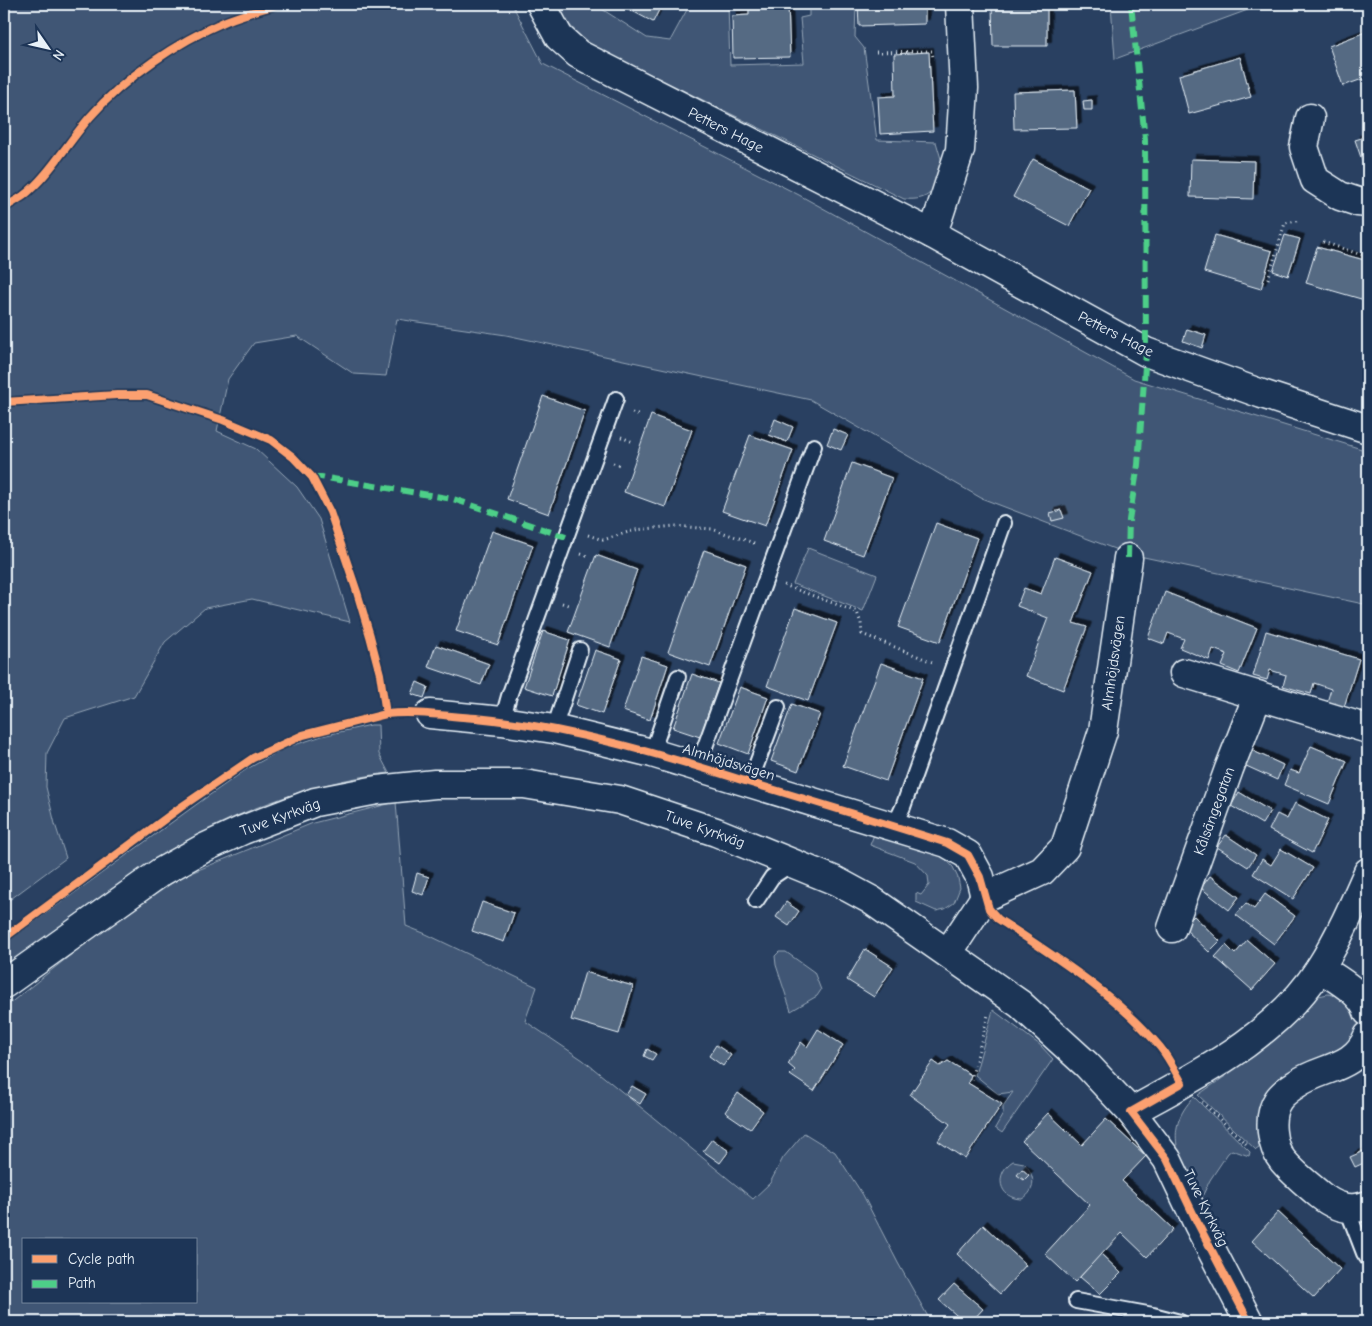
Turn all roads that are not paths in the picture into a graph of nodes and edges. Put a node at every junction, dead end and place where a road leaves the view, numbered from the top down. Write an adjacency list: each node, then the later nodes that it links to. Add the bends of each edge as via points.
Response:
1 (540, 4): 5 (street, Petters Hage, via 559,37 578,54)
2 (960, 4): 5 (street, via 964,88 960,150)
3 (1310, 118): 4 (street, via 1304,147 1315,180 1340,196)
4 (1368, 203)
5 (932, 234): 7 (street, Petters Hage, via 1146,352)
6 (616, 399): 17 (lane)
7 (1368, 429)
8 (814, 446): 21 (lane)
9 (1004, 523): 23 (lane)
10 (1128, 558): 26 (street, Almhöjdsvägen, via 1103,732 1065,847 1042,871)
11 (580, 650): 18 (lane)
12 (1184, 673): 14 (street)
13 (678, 677): 20 (lane)
14 (1258, 695): 19 (street); 28 (street, Kålsängegatan)
15 (778, 707): 22 (lane)
16 (430, 714): 17 (street, Almhöjdsvägen)
17 (502, 721): 18 (street, Almhöjdsvägen)
18 (554, 729): 20 (street, Almhöjdsvägen)
19 (1368, 729)
20 (652, 753): 21 (street, Almhöjdsvägen)
21 (698, 766): 22 (street, Almhöjdsvägen)
22 (750, 782): 23 (street, Almhöjdsvägen)
23 (894, 826): 26 (street, Almhöjdsvägen, via 947,843 968,855 980,877)
24 (794, 863): 27 (lane, via 772,877); 29 (street, Tuve Kyrkväg, via 871,900); 31 (street, Tuve Kyrkväg, via 716,832 620,800 524,784 435,784 377,790 315,802 204,848 161,872)
25 (1368, 872): 30 (street)
26 (985, 897): 29 (street)
27 (756, 901)
28 (1172, 928)
29 (948, 954): 34 (street, Tuve Kyrkväg, via 1020,1004 1087,1065)
30 (1320, 968): 32 (street, via 1348,988 1366,1005); 34 (street, via 1268,1027 1220,1062)
31 (4, 984)
32 (1368, 1012)
33 (1368, 1036): 35 (street, via 1357,1055 1295,1084 1278,1100 1271,1121 1272,1136 1283,1161 1305,1183 1329,1202)
34 (1131, 1112): 39 (street, Tuve Kyrkväg, via 1167,1160)
35 (1358, 1207): 36 (lane, via 1364,1253)
36 (1368, 1259)
37 (1076, 1301): 38 (lane)
38 (1180, 1322)
39 (1249, 1322)

